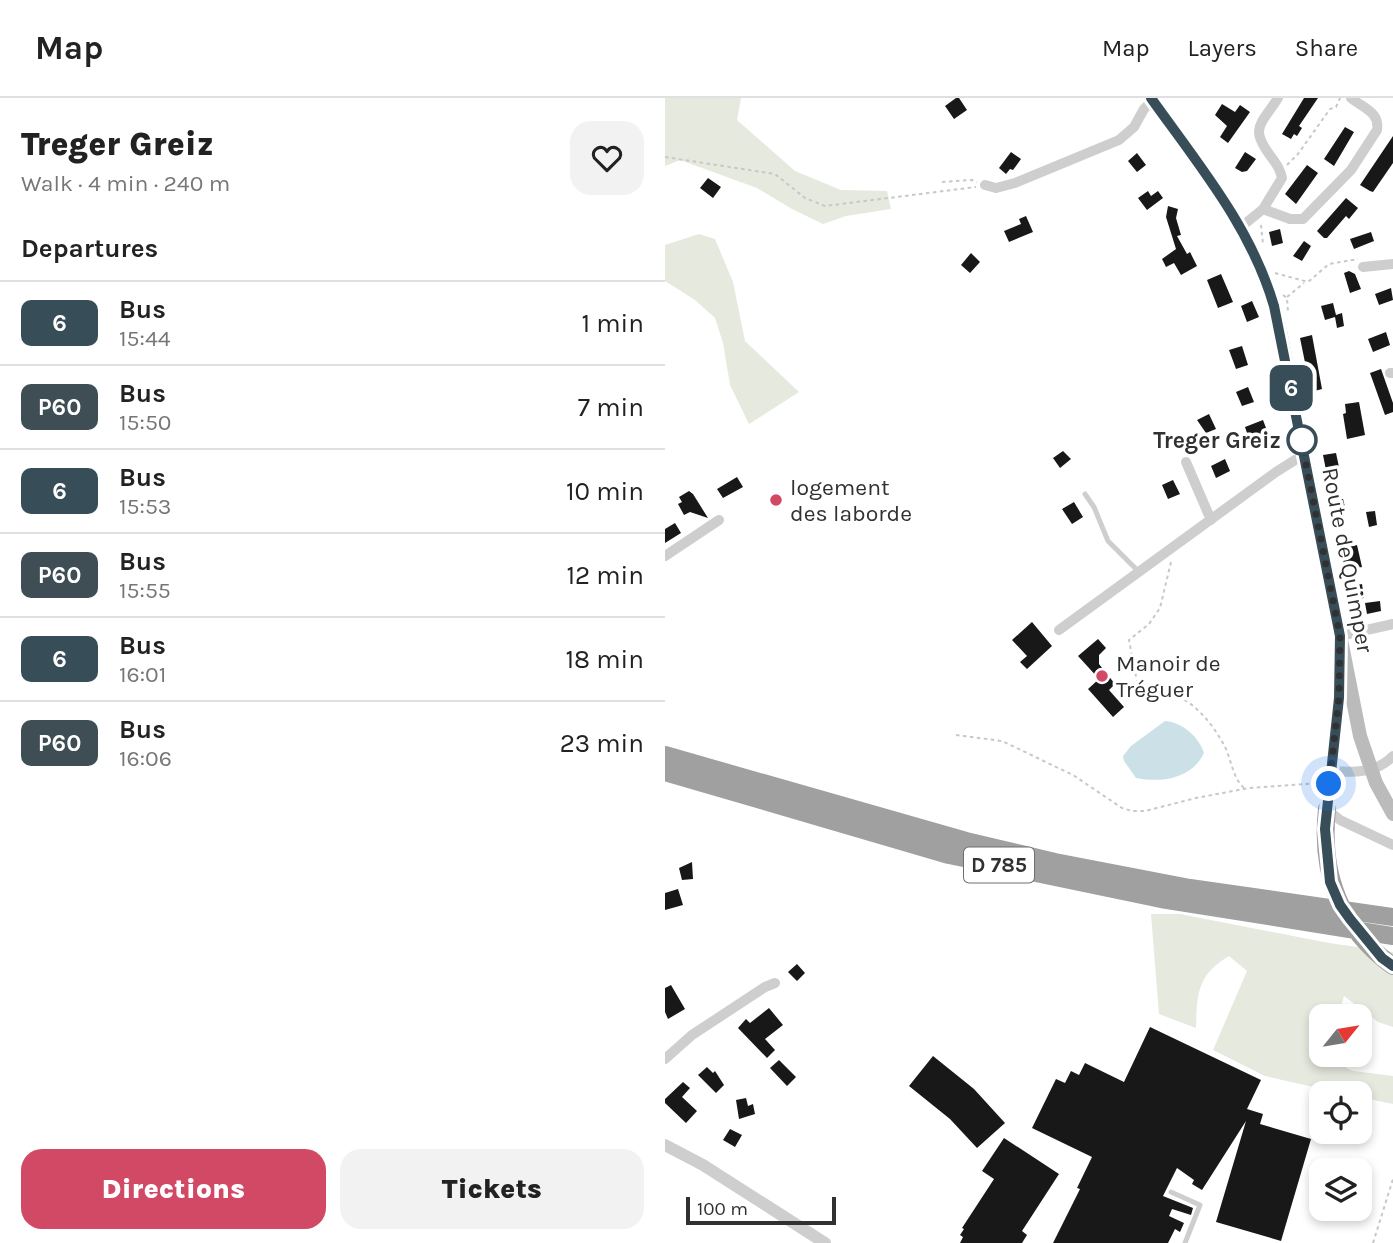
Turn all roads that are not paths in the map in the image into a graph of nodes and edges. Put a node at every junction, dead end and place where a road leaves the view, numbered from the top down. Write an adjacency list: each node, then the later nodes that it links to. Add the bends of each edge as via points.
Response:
1 (1278, 98): 5 (street, via 1258,134 1282,178)
2 (1350, 98): 5 (street, via 1372,113 1378,125 1351,170 1303,219)
3 (1152, 99): 4 (street, via 1134,127 1119,140 1015,183 996,188); 6 (main road, Route de Quimper)
4 (985, 185)
5 (1263, 209): 6 (street)
6 (1241, 227): 9 (main road, Route de Quimper, via 1264,274 1280,331)
7 (1393, 264): 8 (street)
8 (1363, 267)
9 (1305, 457): 13 (street, via 1286,465); 18 (main road, Route de Quimper)
10 (1186, 462): 13 (street)
11 (1085, 494): 15 (lane, via 1108,541)
12 (719, 520): 14 (street)
13 (1211, 520): 15 (street)
14 (665, 556)
15 (1139, 572): 17 (street)
16 (1393, 624): 18 (street)
17 (1059, 630)
18 (1340, 636): 21 (main road, Route de Quimper); 23 (main road)
19 (665, 755): 27 (highway, D 785, via 1055,862 1190,888)
20 (1393, 757): 21 (street)
21 (1370, 770): 23 (street); 25 (main road, Route de Quimper)
22 (665, 772): 28 (highway, D 785, via 949,855 1161,899)
23 (1330, 778): 24 (main road)
24 (1327, 810): 26 (street, via 1339,821); 29 (highway, via 1326,854 1335,897 1366,941)
25 (1393, 814)
26 (1393, 845)
27 (1393, 917)
28 (1393, 936)
29 (1393, 966)
30 (775, 983): 31 (street, via 692,1035)
31 (665, 1059)
32 (665, 1145): 34 (street, via 710,1169)
33 (1171, 1192): 35 (lane, via 1200,1205)
34 (817, 1241)
35 (1185, 1243)

